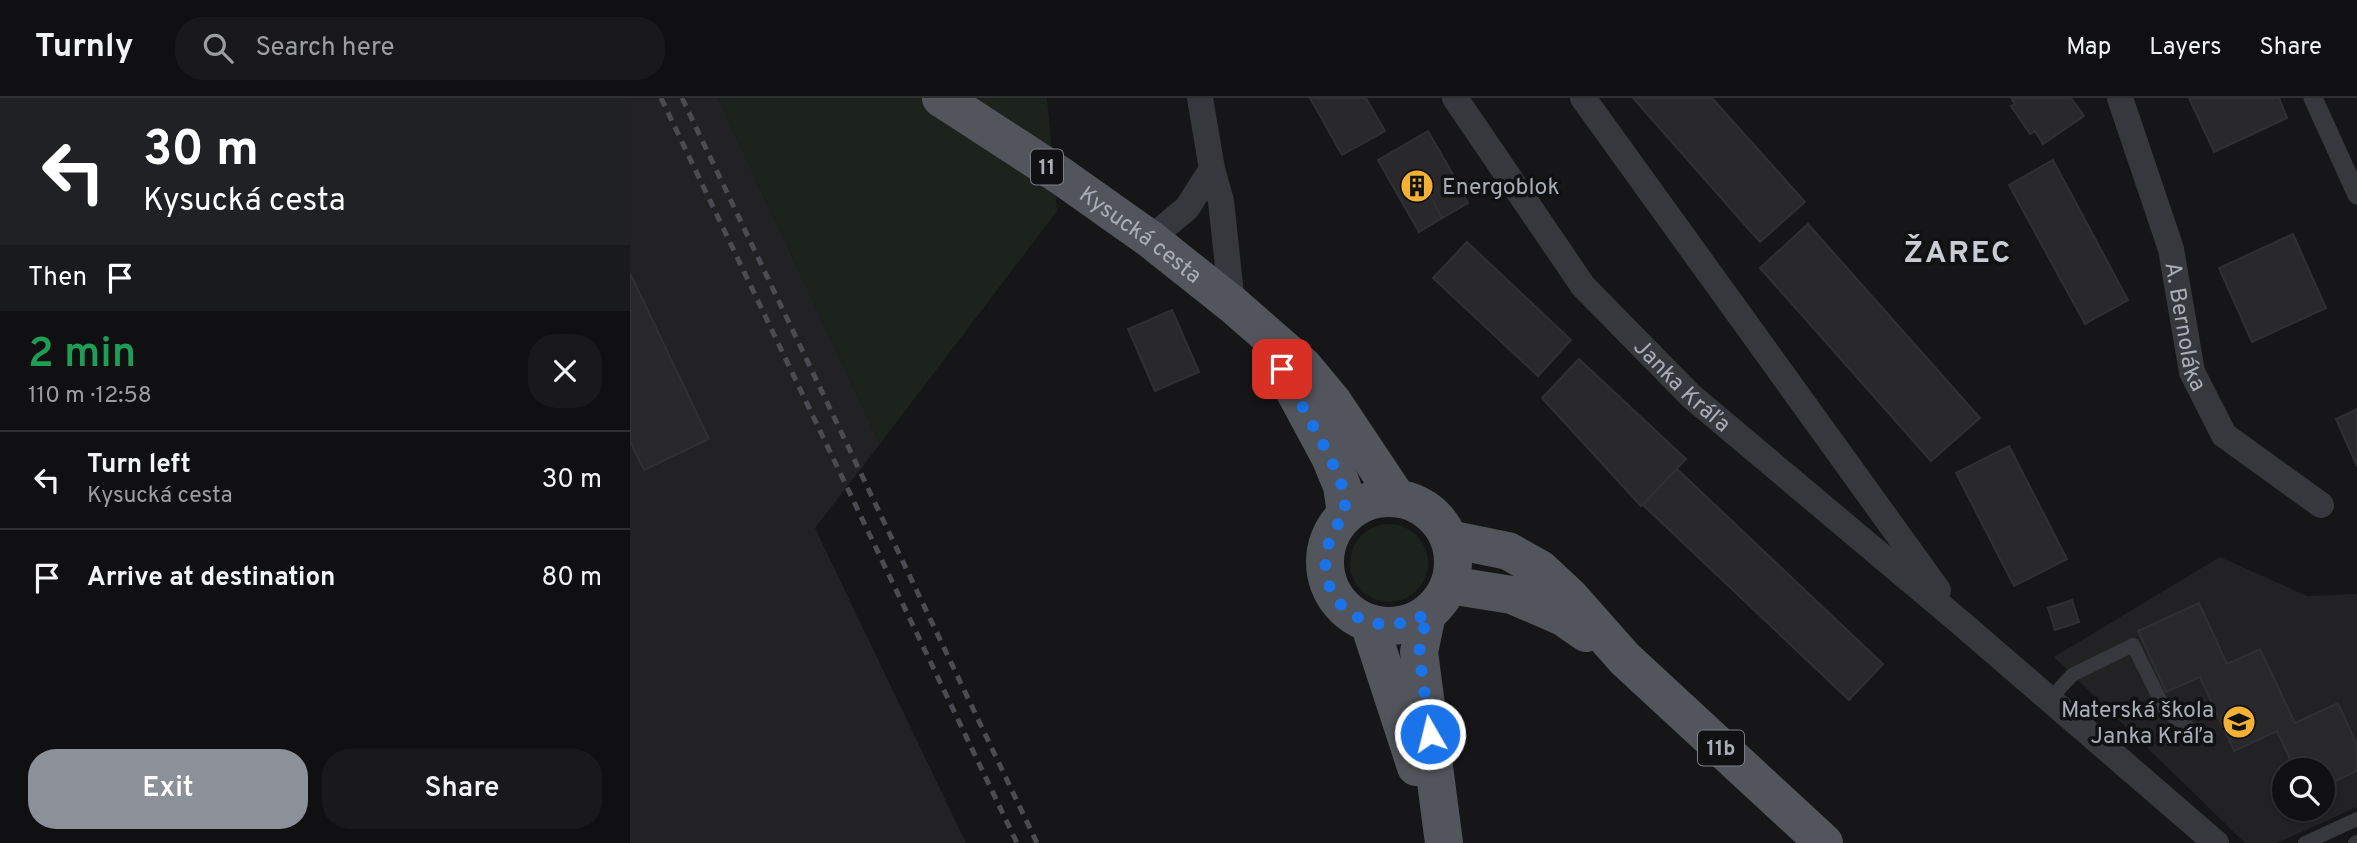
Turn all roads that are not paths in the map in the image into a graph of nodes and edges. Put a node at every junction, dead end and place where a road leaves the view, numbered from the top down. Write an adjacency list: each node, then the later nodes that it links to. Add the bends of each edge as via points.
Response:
1 (941, 98): 9 (main road, Kysucká cesta / 11)
2 (1200, 98): 7 (street)
3 (1455, 98): 17 (street, Janka Kráľa, via 1583,286 1691,396)
4 (1583, 98): 17 (street, Janka Kráľa)
5 (2120, 98): 13 (street, A. Bernoláka, via 2171,249 2192,372 2224,435)
6 (2312, 98): 8 (street)
7 (1212, 169): 9 (street, via 1187,208); 10 (street, via 1221,201)
8 (2357, 195)
9 (1150, 239): 10 (main road, Kysucká cesta / 11)
10 (1231, 304): 11 (main road, Kysucká cesta / 11)
11 (1263, 333): 12 (main road, Kysucká cesta / 11, via 1303,366 1333,402); 14 (main road, Kysucká cesta / 11, via 1330,457 1342,486)
12 (1397, 498): 14 (main road, via 1370,500); 15 (main road, via 1429,511)
13 (2321, 505)
14 (1346, 513): 18 (main road, via 1333,528 1324,565 1338,601)
15 (1450, 539): 16 (main road, via 1453,562); 19 (main road, 11b, via 1508,551 1540,569)
16 (1438, 599): 18 (main road, via 1410,622 1390,626); 19 (main road, 11b, via 1512,595 1563,617); 23 (main road, via 1419,652)
17 (1961, 622): 20 (street, Janka Kráľa)
18 (1369, 623): 23 (main road)
19 (1625, 659): 24 (main road, 11b)
20 (2050, 699): 21 (lane, via 2072,675 2133,645 2166,712); 25 (street, Janka Kráľa)
21 (2186, 724)
22 (2357, 819): 26 (lane)
23 (1443, 843)
24 (1824, 843)
25 (2216, 843)
26 (2305, 843)

